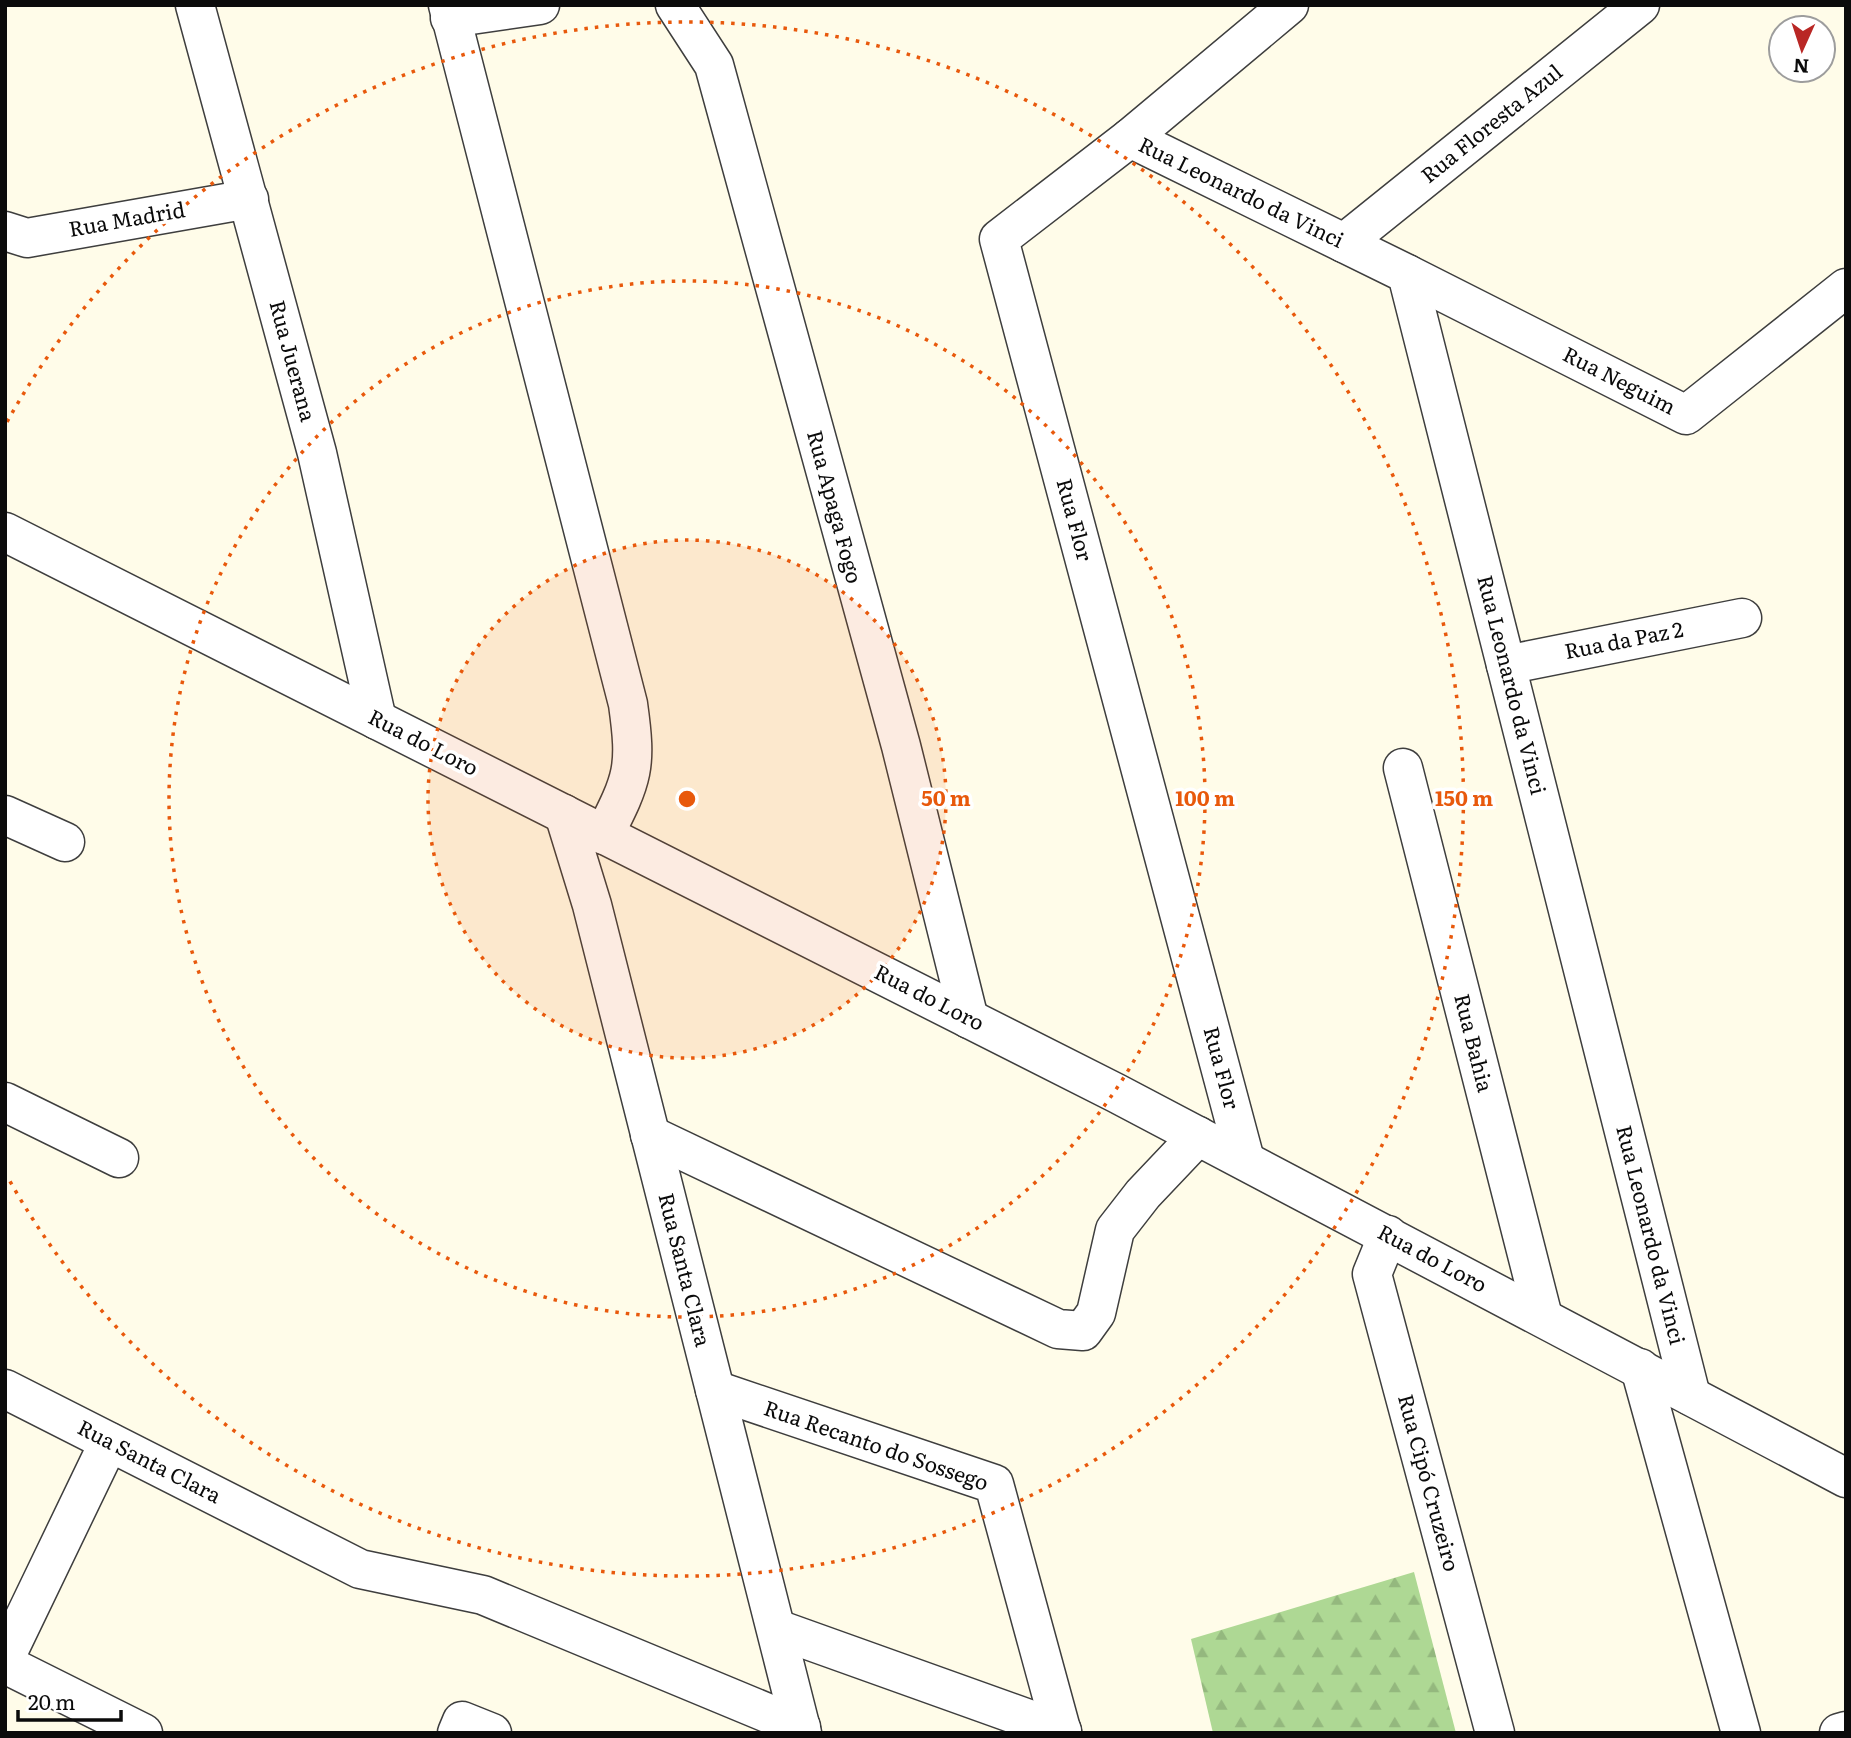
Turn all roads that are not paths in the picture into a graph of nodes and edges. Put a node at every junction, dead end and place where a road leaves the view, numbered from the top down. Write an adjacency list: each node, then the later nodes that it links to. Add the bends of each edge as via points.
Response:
1 (195, 5): 8 (street, Rua Juerana)
2 (540, 5): 6 (street)
3 (675, 5): 22 (street, Rua Apaga Fogo, via 714,65 901,746)
4 (1289, 5): 7 (street, Rua Flor)
5 (1640, 5): 10 (street, Rua Floresta Azul)
6 (449, 12): 20 (street, via 628,704 635,752 628,786)
7 (1130, 138): 10 (street, Rua Leonardo da Vinci); 27 (street, Rua Flor, via 999,239)
8 (248, 199): 9 (street, Rua Madrid, via 27,238); 16 (street, Rua Juerana, via 317,453)
9 (5, 232)
10 (1344, 243): 11 (street, Rua Leonardo da Vinci)
11 (1407, 274): 12 (street, Rua Neguim, via 1686,415); 15 (street, Rua Leonardo da Vinci)
12 (1846, 288)
13 (5, 532): 16 (street, Rua do Loro)
14 (1742, 618): 15 (street, Rua da Paz 2)
15 (1506, 665): 33 (street, Rua Leonardo da Vinci)
16 (377, 720): 18 (street, Rua do Loro)
17 (1403, 768): 29 (street, Rua Bahia)
18 (564, 814): 20 (street, Rua do Loro); 24 (street, Rua Santa Clara)
19 (5, 815): 21 (street)
20 (604, 835): 22 (street, Rua do Loro)
21 (65, 842)
22 (969, 1018): 25 (street, Rua do Loro)
23 (5, 1102): 26 (street)
24 (650, 1135): 25 (street, via 1058,1329 1083,1331 1097,1313 1115,1230); 32 (street, Rua Santa Clara)
25 (1198, 1136): 27 (street, Rua do Loro)
26 (119, 1158)
27 (1245, 1160): 28 (street, Rua do Loro)
28 (1388, 1235): 29 (street, Rua do Loro); 45 (street, Rua Cipó Cruzeiro, via 1372,1275)
29 (1543, 1317): 30 (street, Rua do Loro)
30 (1640, 1368): 33 (street, Rua do Loro); 46 (street)
31 (5, 1389): 34 (street, Rua Santa Clara)
32 (715, 1390): 36 (street, Rua Santa Clara); 41 (street, Rua Recanto do Sossego, via 994,1484)
33 (1691, 1396): 35 (street, Rua do Loro)
34 (109, 1442): 37 (street); 39 (street, Rua Santa Clara, via 359,1569 483,1595)
35 (1846, 1478)
36 (777, 1629): 39 (street, Rua Santa Clara); 41 (street)
37 (5, 1658)
38 (5, 1664): 42 (street)
39 (802, 1730)
40 (1846, 1731): 47 (street)
41 (1062, 1732)
42 (143, 1733)
43 (457, 1733): 44 (street, via 462,1721)
44 (492, 1733)
45 (1495, 1733)
46 (1741, 1733)
47 (1839, 1733)

